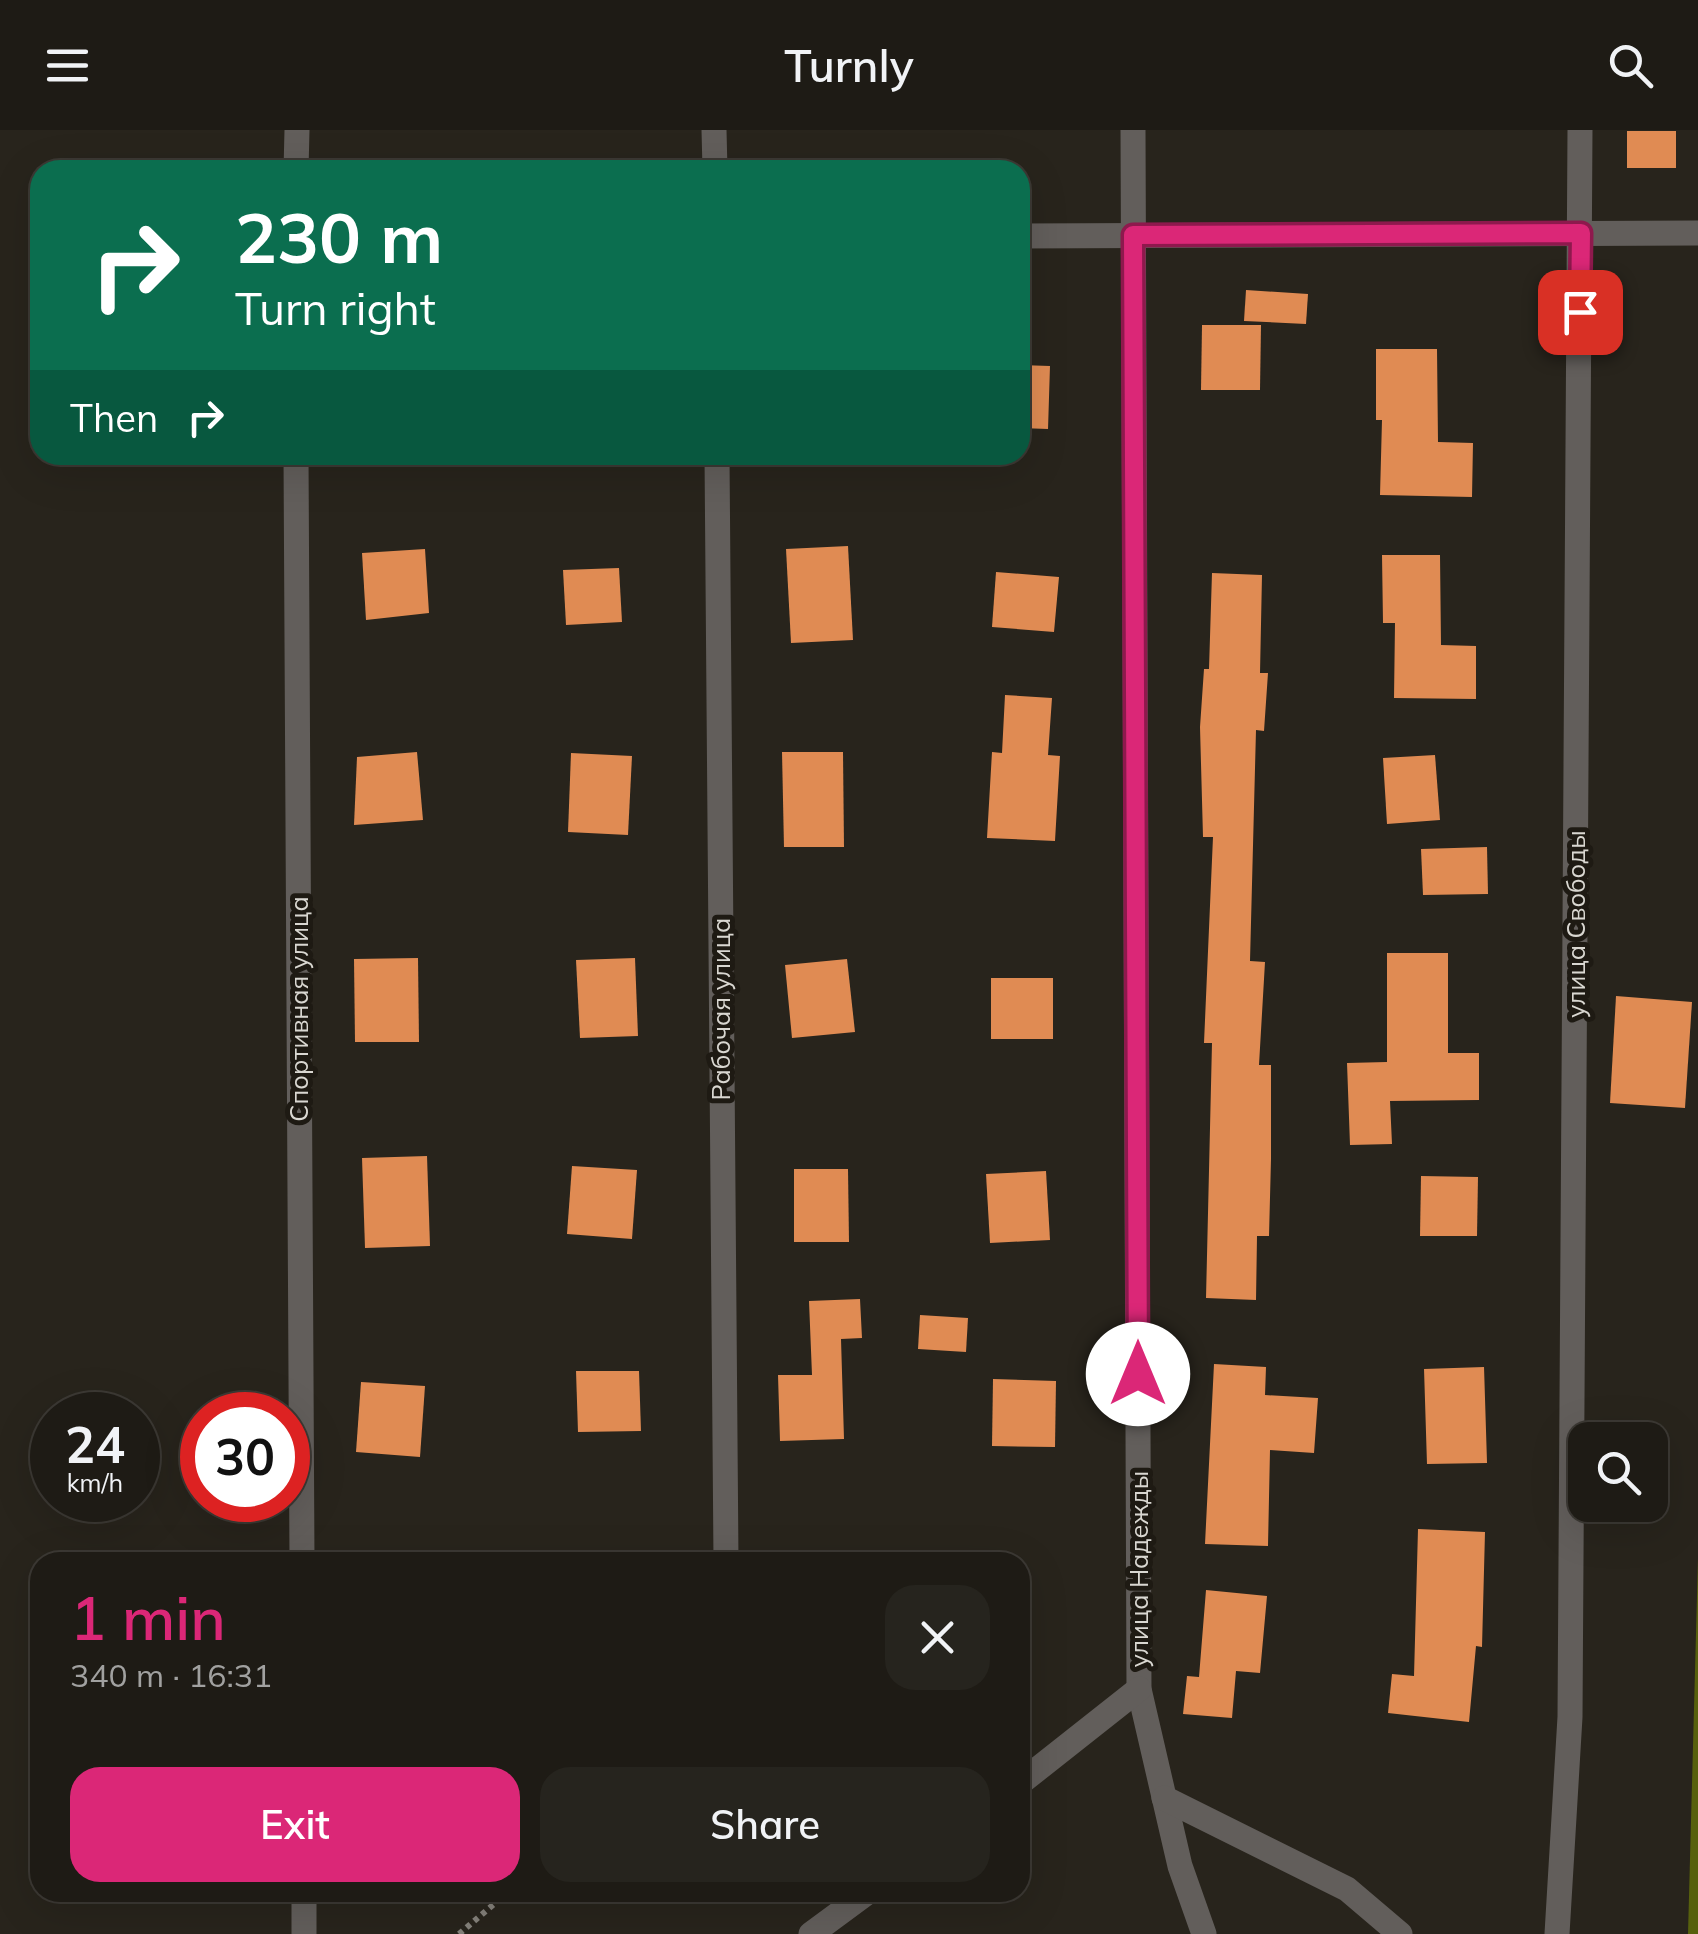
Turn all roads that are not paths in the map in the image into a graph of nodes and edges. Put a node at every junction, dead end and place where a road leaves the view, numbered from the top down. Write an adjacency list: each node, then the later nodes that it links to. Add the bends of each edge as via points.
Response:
1 (297, 130): 5 (street)
2 (714, 130): 6 (street)
3 (1133, 130): 9 (street, улица Надежды)
4 (1580, 130): 7 (street, улица Свободы)
5 (296, 160)
6 (714, 160)
7 (1581, 233): 8 (street); 9 (street); 26 (street, улица Свободы, via 1570,1717)
8 (1698, 233)
9 (1133, 235): 10 (street); 15 (street, улица Надежды)
10 (1030, 236)
11 (296, 465): 13 (street, Спортивная улица)
12 (717, 465): 14 (street, Рабочая улица)
13 (302, 1552)
14 (726, 1552)
15 (1139, 1689): 17 (street); 19 (street, улица Надежды)
16 (1030, 1756): 17 (street)
17 (1056, 1757): 18 (street)
18 (1030, 1776)
19 (1164, 1798): 24 (street, улица Надежды); 25 (street, via 1347,1889)
20 (304, 1902): 22 (street)
21 (854, 1902): 23 (street)
22 (304, 1934)
23 (811, 1934)
24 (1204, 1934)
25 (1400, 1934)
26 (1557, 1934)

